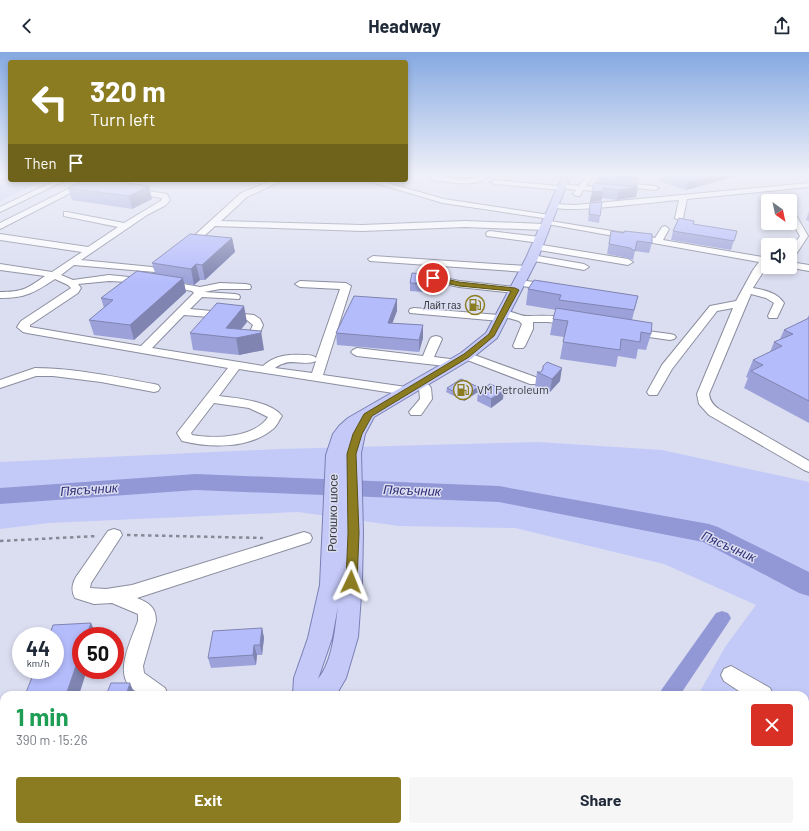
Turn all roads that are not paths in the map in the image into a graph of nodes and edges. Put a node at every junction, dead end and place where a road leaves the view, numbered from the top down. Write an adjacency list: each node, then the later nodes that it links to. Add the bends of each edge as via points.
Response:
1 (31, 210): 16 (street)
2 (149, 210): 17 (street)
3 (227, 210): 13 (street)
4 (465, 210): 14 (street, via 463,215)
5 (501, 210): 10 (street)
6 (552, 210): 10 (main road, Рогошко шосе)
7 (567, 210): 10 (street)
8 (680, 210): 11 (street)
9 (67, 214): 17 (street)
10 (549, 218): 14 (street); 21 (street); 22 (main road, Рогошко шосе)
11 (679, 218)
12 (797, 222): 19 (street)
13 (213, 223): 15 (street, via 362,228); 23 (street)
14 (465, 224): 15 (street)
15 (420, 225): 22 (street)
16 (0, 226)
17 (124, 226): 25 (street, via 113,236)
18 (665, 229): 21 (street)
19 (807, 236): 24 (street)
20 (0, 238): 25 (street)
21 (658, 241): 28 (street)
22 (538, 243): 26 (main road, Рогошко шосе); 30 (street)
23 (187, 247)
24 (797, 248)
25 (89, 250): 29 (street)
26 (532, 258): 33 (street); 36 (main road, Рогошко шосе)
27 (373, 259): 36 (street)
28 (761, 260)
29 (71, 262): 37 (street); 38 (street)
30 (628, 262)
31 (797, 266): 35 (street)
32 (0, 267): 38 (street)
33 (584, 267)
34 (761, 267): 45 (street)
35 (809, 268)
36 (526, 269): 42 (main road, Рогошко шосе)
37 (152, 270)
38 (53, 275): 40 (street); 47 (street, via 26,292)
39 (421, 276): 42 (street, via 459,284)
40 (72, 283): 46 (street, via 120,277 194,288); 61 (street, via 76,288 74,291 25,323 23,327 48,334)
41 (300, 284): 68 (street, via 346,286)
42 (517, 286): 44 (street); 52 (main road, Рогошко шосе)
43 (246, 287): 46 (street, via 220,286)
44 (556, 288)
45 (748, 290): 49 (street); 53 (street, via 778,300)
46 (199, 292): 48 (street); 48 (street, via 235,302)
47 (0, 295)
48 (190, 304): 51 (street)
49 (740, 304): 74 (street, via 714,308 666,368); 77 (street, via 703,394 703,400 714,412)
50 (414, 309): 52 (street)
51 (181, 312): 59 (street, via 250,317 256,320 258,326); 61 (street)
52 (499, 314): 54 (street); 64 (main road, Рогошко шосе, via 492,335)
53 (773, 316)
54 (523, 319): 55 (street); 60 (street, via 528,323)
55 (578, 323)
56 (624, 330): 57 (street)
57 (670, 337)
58 (436, 339): 65 (street)
59 (252, 340)
60 (519, 346)
61 (144, 350): 66 (street)
62 (357, 352): 65 (street)
63 (311, 359): 67 (street, via 282,358 274,361)
64 (460, 359): 65 (street); 69 (street); 73 (main road, Рогошко шосе)
65 (427, 360)
66 (236, 365): 67 (street); 75 (street)
67 (265, 370): 68 (street)
68 (316, 378): 73 (street)
69 (534, 381)
70 (0, 384): 71 (street, via 35,372 53,372)
71 (154, 388)
72 (425, 388): 76 (street, via 426,399)
73 (406, 391): 78 (main road, Рогошко шосе, via 368,414 343,454)
74 (653, 392)
75 (210, 398): 75 (street, via 184,433 187,438 200,442 253,435 269,426 275,416 254,406)
76 (416, 412)
77 (809, 467)
78 (343, 533): 84 (main road, Рогошко шосе, via 320,638 306,678); 85 (main road, Рогошко шосе, via 351,582 346,637 334,678)
79 (114, 535): 81 (street, via 82,582 81,593 90,597)
80 (304, 538): 81 (street)
81 (114, 596): 83 (street, via 144,609 148,614 133,666 134,678)
82 (731, 675): 86 (street)
83 (152, 691)
84 (306, 691)
85 (324, 691)
86 (757, 691)

